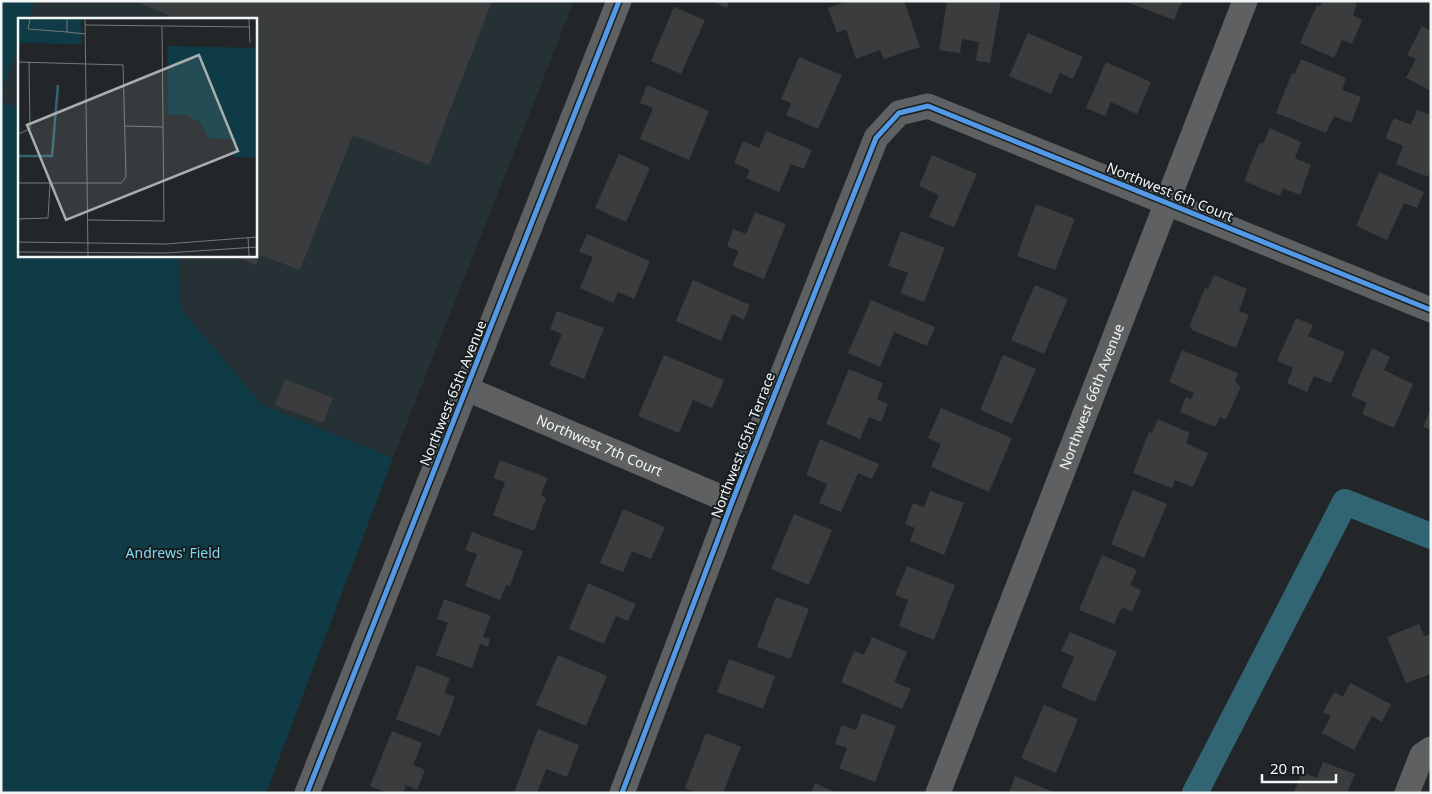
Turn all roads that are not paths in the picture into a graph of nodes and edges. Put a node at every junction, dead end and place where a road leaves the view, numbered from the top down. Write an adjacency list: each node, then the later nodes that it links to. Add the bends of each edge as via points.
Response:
1 (619, 1): 6 (street, Northwest 65th Avenue)
2 (1245, 1): 4 (street, Northwest 66th Avenue)
3 (899, 113): 4 (street, Northwest 6th Court, via 928,106); 7 (street, Northwest 65th Terrace, via 876,138)
4 (1168, 203): 5 (street, Northwest 6th Court); 11 (street, Northwest 66th Avenue)
5 (1431, 310)
6 (467, 389): 7 (street, Northwest 7th Court); 9 (street, Northwest 65th Avenue)
7 (732, 502): 10 (street, Northwest 65th Terrace)
8 (1431, 749): 12 (street, via 1422,755)
9 (307, 793)
10 (622, 793)
11 (938, 793)
12 (1407, 793)

